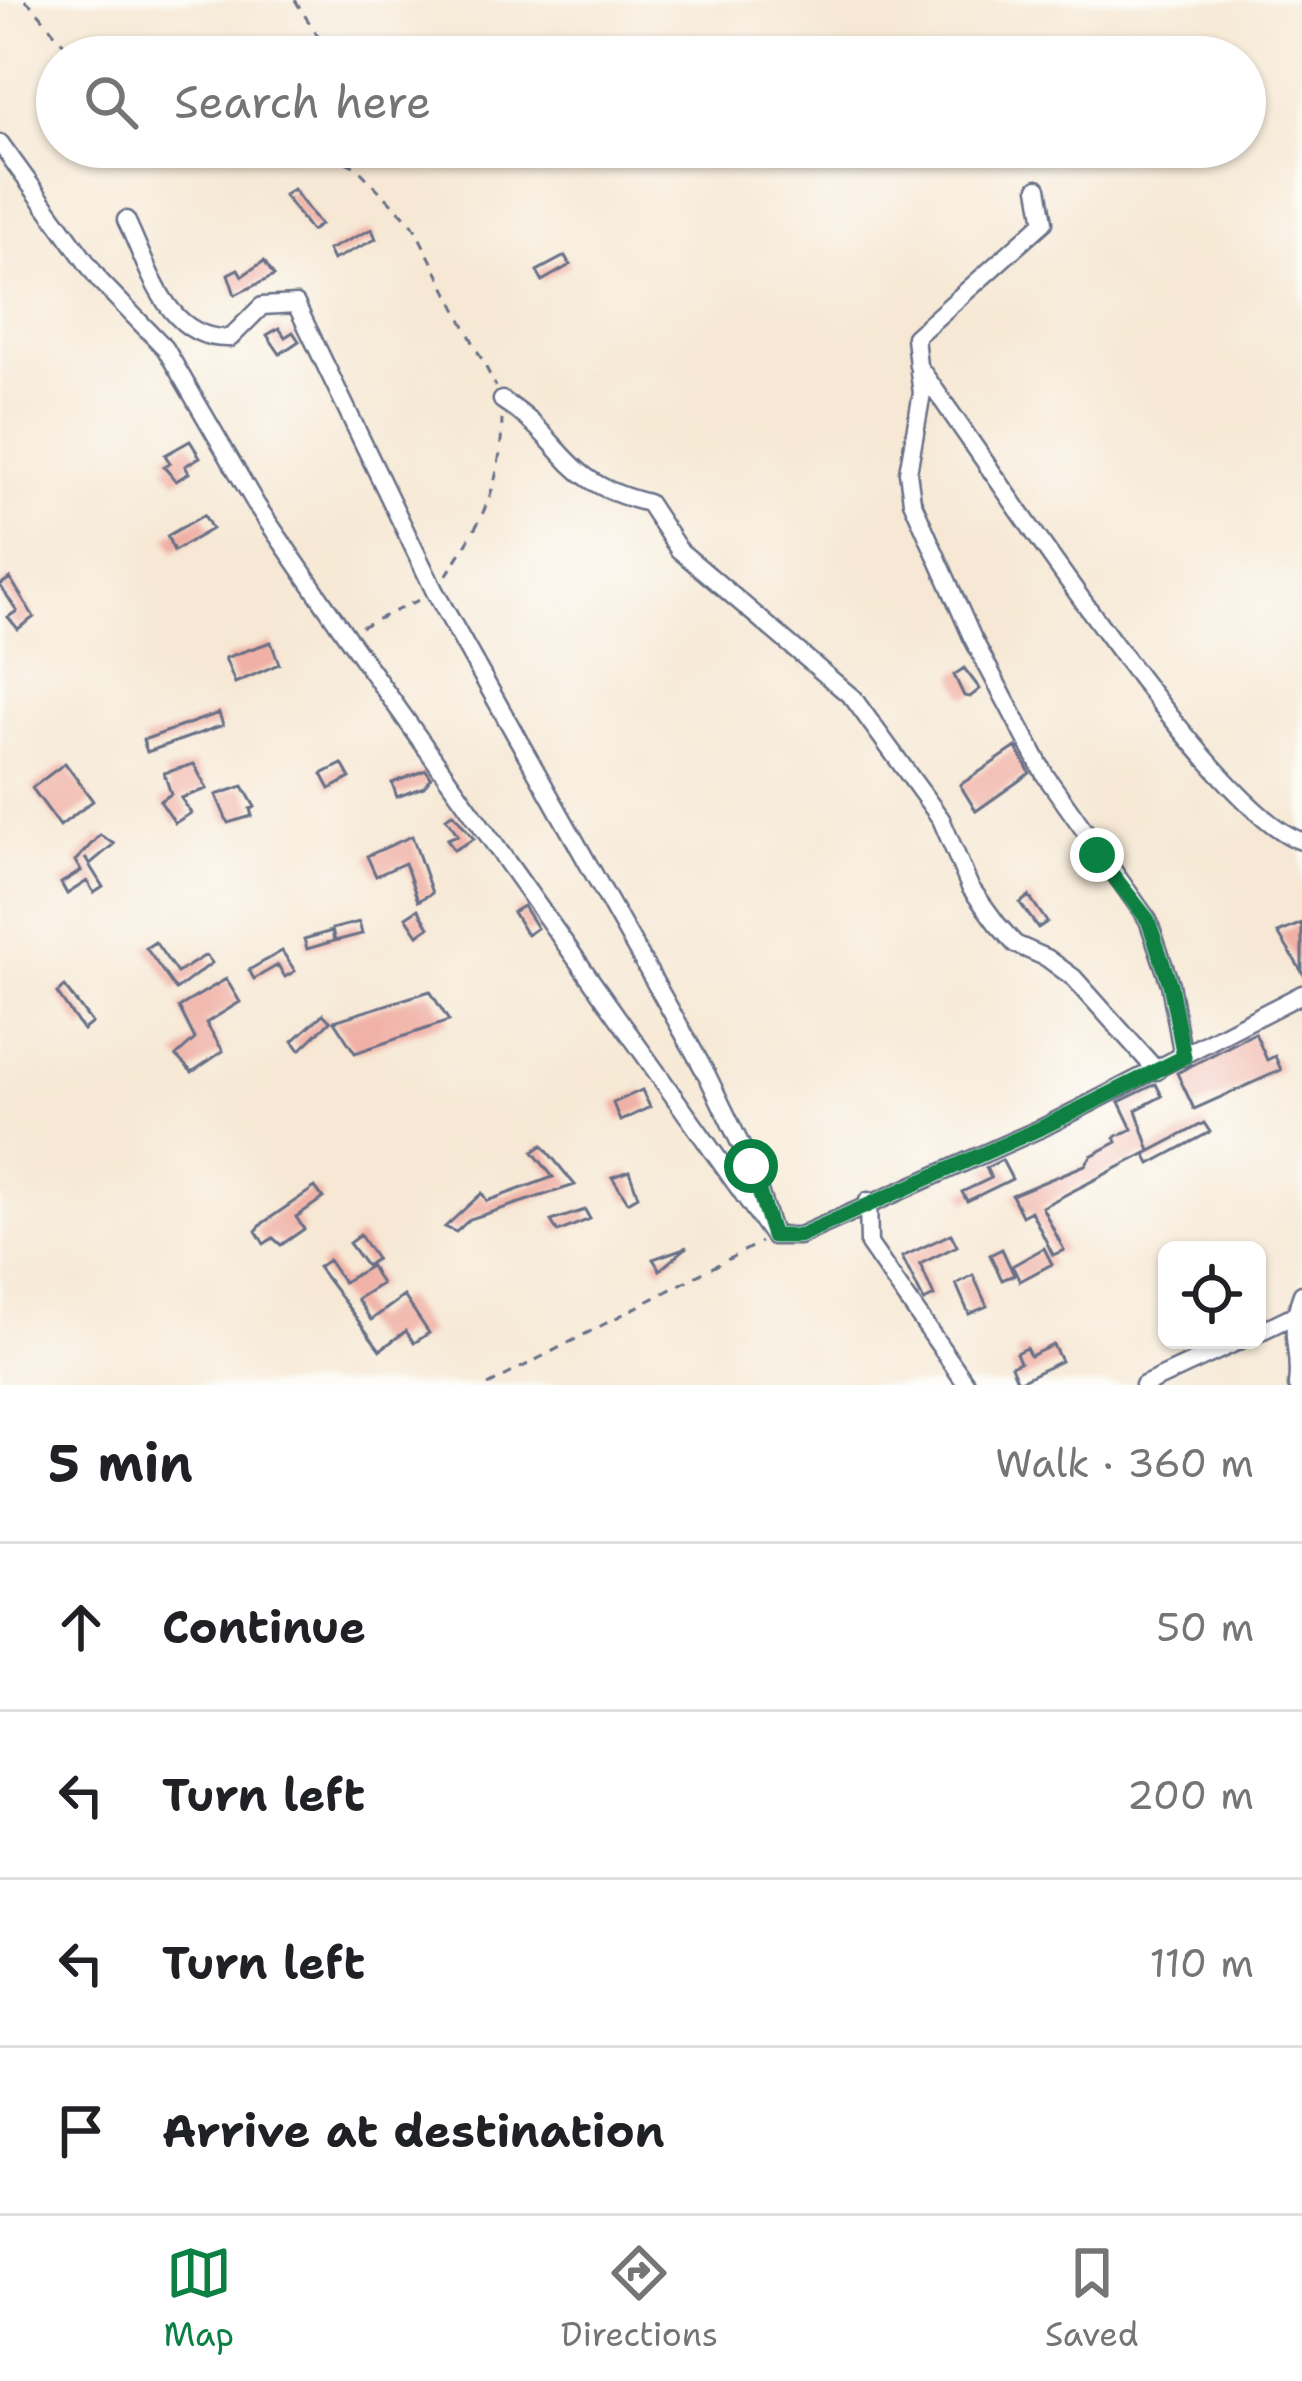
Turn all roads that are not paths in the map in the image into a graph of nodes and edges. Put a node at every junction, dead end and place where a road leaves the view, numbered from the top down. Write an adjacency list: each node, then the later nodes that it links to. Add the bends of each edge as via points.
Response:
1 (0, 143): 11 (street, via 100,281 165,348 257,506)
2 (1038, 188): 4 (street, via 1044,222 915,337)
3 (127, 220): 11 (street, via 176,320 200,334 230,338 262,306 296,304 436,592 707,1075 751,1166)
4 (918, 365): 6 (street, via 1153,696 1265,822); 8 (street, via 912,501 1046,775 1148,920)
5 (502, 400): 9 (street, via 533,419 567,466 604,492 648,503 679,550 853,698 941,819 970,887 997,924 1074,979)
6 (1302, 842)
7 (1302, 994): 8 (street)
8 (1184, 1057): 9 (street)
9 (1157, 1070): 10 (street)
10 (868, 1202): 11 (street, via 799,1236); 16 (street, via 869,1244)
11 (773, 1236)
12 (1302, 1294): 13 (street)
13 (1294, 1316): 14 (street); 18 (street)
14 (1266, 1329)
15 (1222, 1349): 17 (street)
16 (967, 1385)
17 (1144, 1385)
18 (1297, 1385)

